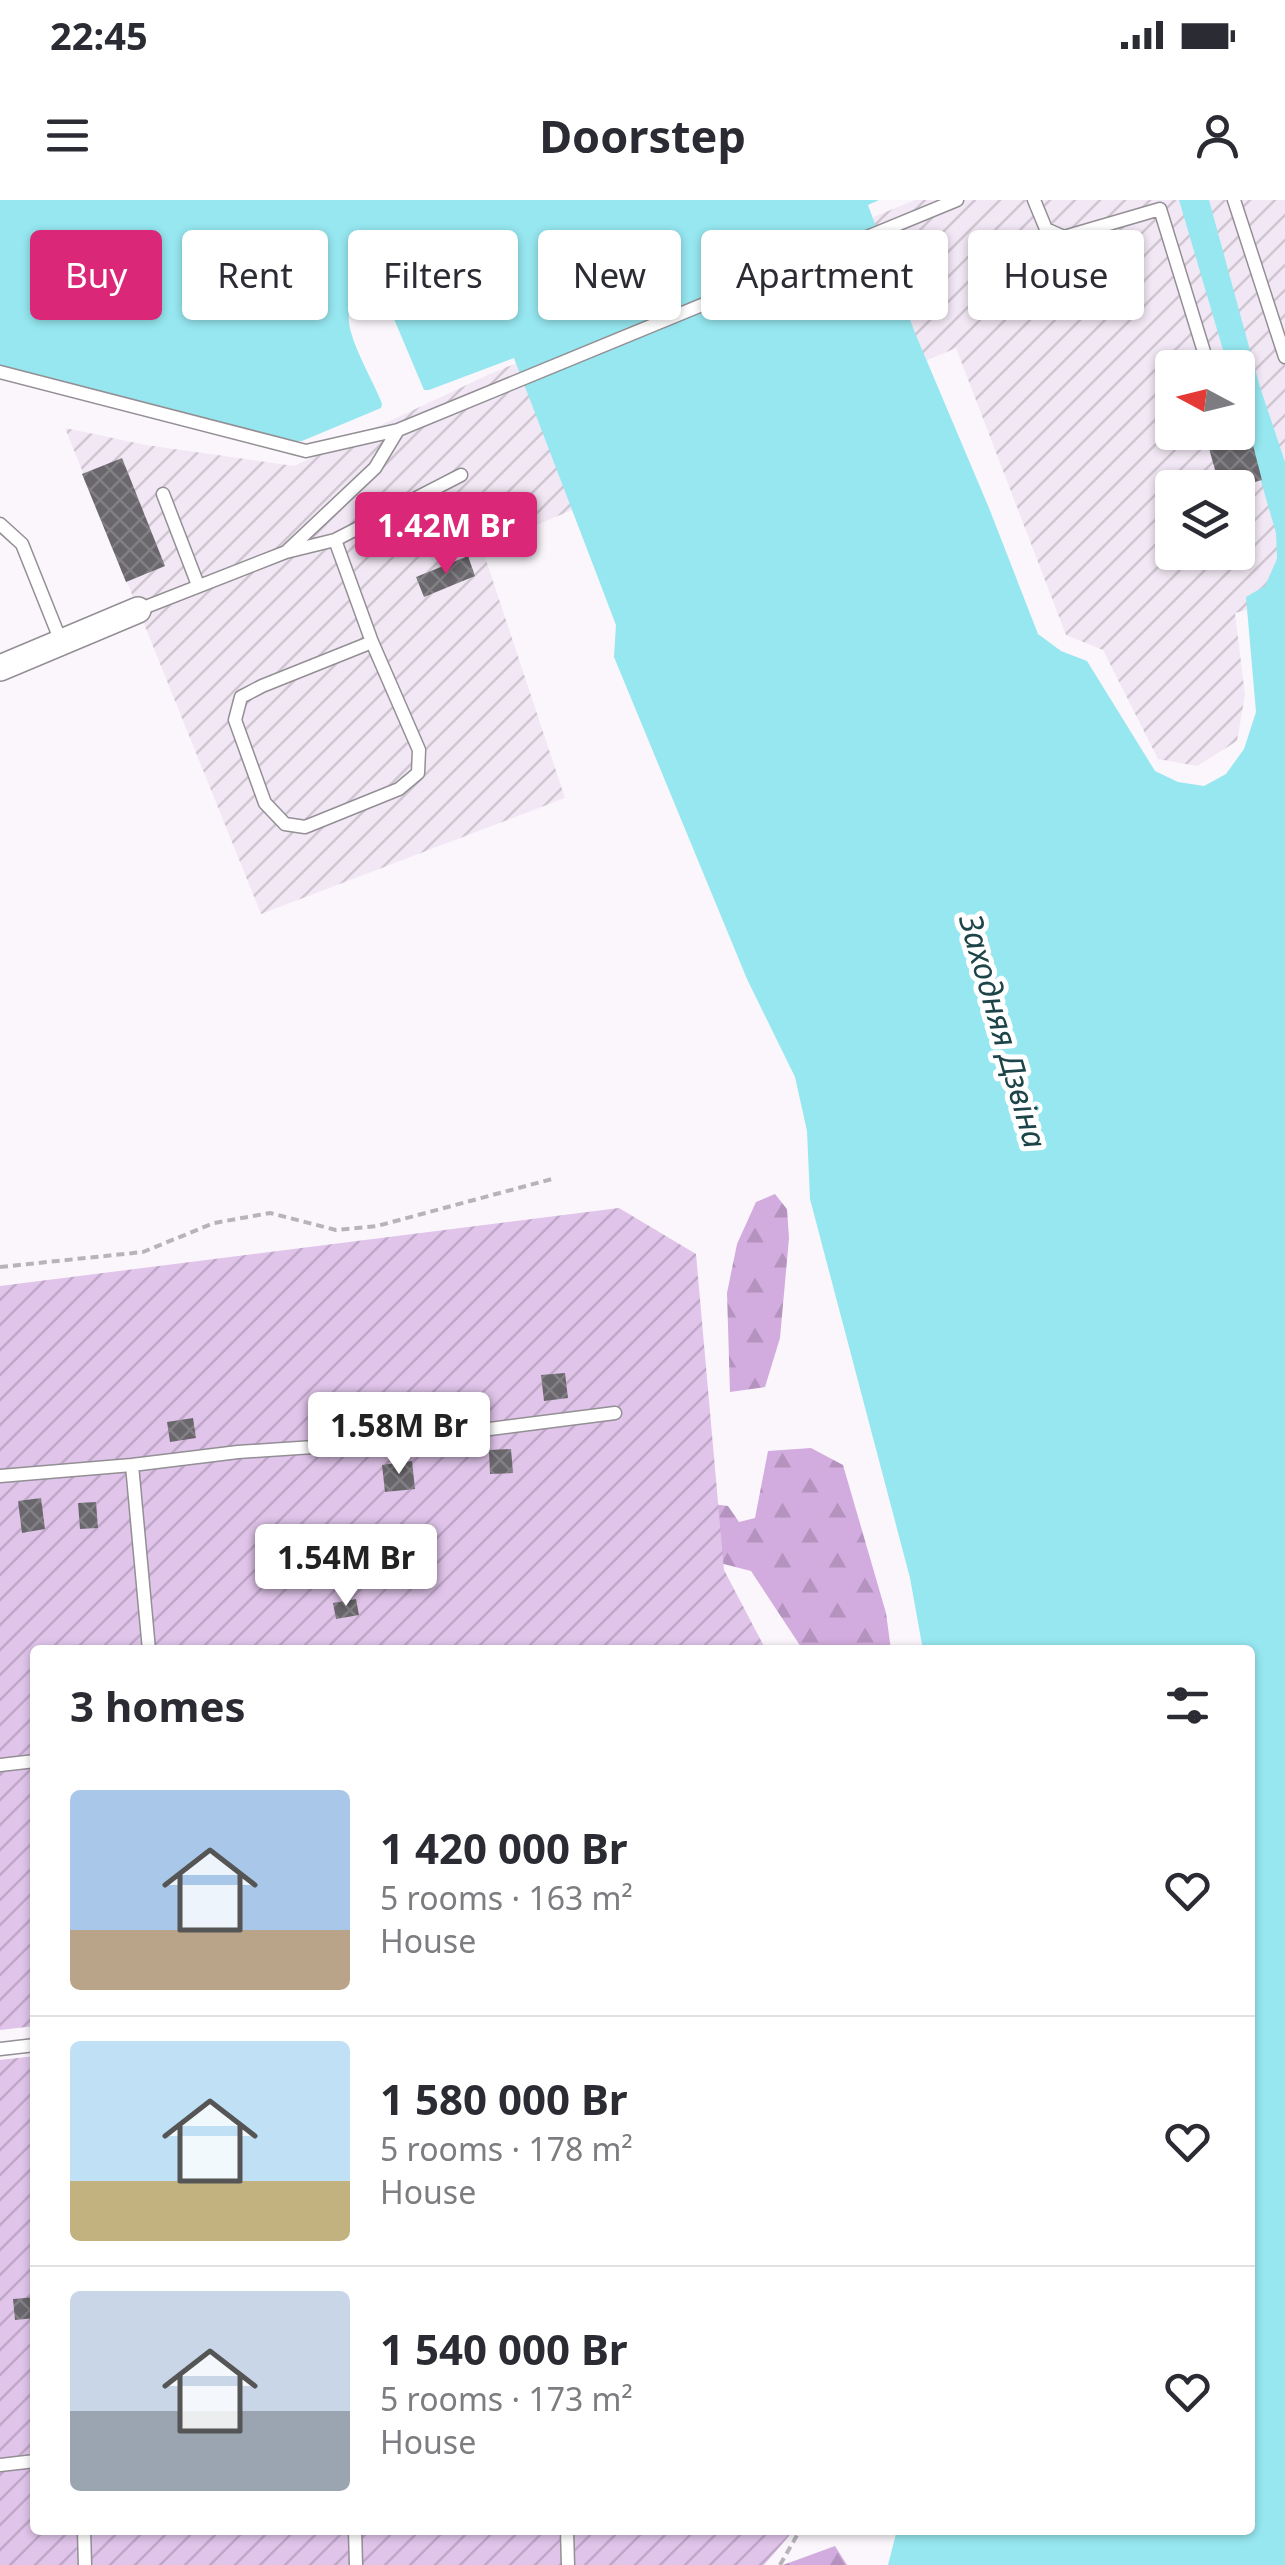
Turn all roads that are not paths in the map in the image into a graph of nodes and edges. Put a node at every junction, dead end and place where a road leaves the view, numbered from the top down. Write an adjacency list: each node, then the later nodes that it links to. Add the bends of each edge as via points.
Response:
1 (957, 200): 7 (lane)
2 (1034, 200): 4 (lane, via 1046,229 1064,237 1160,209)
3 (1234, 200): 5 (lane)
4 (1203, 350)
5 (1285, 357)
6 (0, 372): 7 (lane, via 306,452)
7 (398, 430): 12 (lane, via 375,468)
8 (461, 475): 11 (lane)
9 (162, 494): 13 (lane)
10 (0, 524): 16 (lane, via 22,544)
11 (335, 540): 12 (lane); 15 (lane)
12 (286, 552): 13 (lane)
13 (198, 586): 14 (lane)
14 (138, 610): 16 (street)
15 (372, 642): 15 (lane, via 241,696 236,720 265,803 285,824 305,827 399,789 418,772 419,750)
16 (62, 644): 17 (street)
17 (0, 668)
18 (616, 1414): 19 (lane)
19 (132, 1466): 20 (lane); 21 (lane)
20 (0, 1476)
21 (149, 1645)
22 (30, 1762): 23 (lane)
23 (0, 1766)
24 (30, 2047): 25 (lane)
25 (0, 2050)
26 (30, 2462): 27 (lane)
27 (0, 2465)
28 (84, 2535): 31 (lane)
29 (355, 2535): 32 (lane)
30 (567, 2535): 33 (lane)
31 (85, 2565)
32 (356, 2565)
33 (568, 2565)

